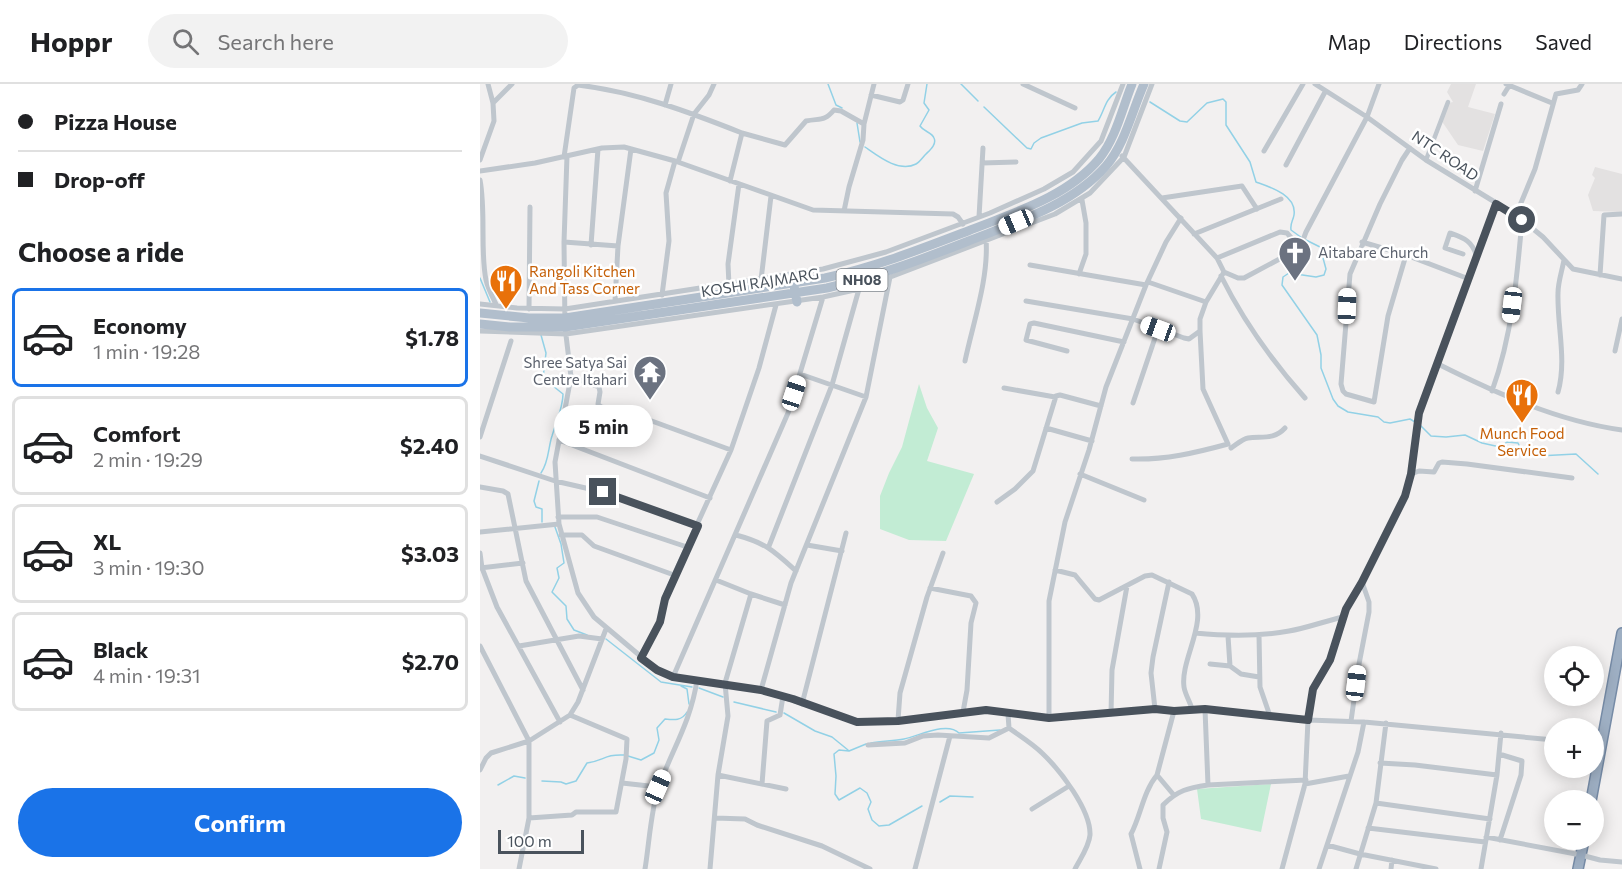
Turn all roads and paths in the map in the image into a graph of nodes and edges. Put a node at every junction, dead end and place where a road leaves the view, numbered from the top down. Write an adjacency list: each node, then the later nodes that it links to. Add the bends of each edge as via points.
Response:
1 (512, 84): 22 (street)
2 (671, 84): 25 (street)
3 (714, 84): 28 (street)
4 (874, 84): 20 (street)
5 (908, 84): 20 (street, via 900,102)
6 (1023, 84): 26 (street)
7 (1123, 84): 36 (street)
8 (1132, 84): 36 (main road, KOSHI RAJMARG / NH08)
9 (1144, 84): 27 (main road, KOSHI RAJMARG / NH08)
10 (1152, 84): 27 (street)
11 (1303, 84): 37 (street)
12 (1315, 84): 18 (street, NTC ROAD)
13 (1379, 84): 29 (street)
14 (1582, 84): 23 (street, via 1578,90 1556,93)
15 (480, 85): 16 (street)
16 (488, 85): 22 (street)
17 (1508, 85): 19 (street); 23 (street)
18 (1325, 92): 29 (street, NTC ROAD); 44 (street)
19 (1504, 94)
20 (871, 95): 30 (street)
21 (1448, 102): 40 (street)
22 (493, 103): 39 (street, via 494,121)
23 (1552, 103): 59 (street, via 1535,169)
24 (1501, 104): 49 (street)
25 (665, 105): 28 (street); 38 (street, via 638,96 575,86)
26 (1075, 108)
27 (1137, 110): 36 (main road, KOSHI RAJMARG / NH08)
28 (694, 114): 31 (street); 41 (street)
29 (1367, 117): 33 (street, NTC ROAD); 70 (street)
30 (859, 123): 31 (street, via 834,110 820,121 806,121 784,145); 57 (street, via 863,140)
31 (742, 133): 47 (street)
32 (983, 147): 43 (street)
33 (1410, 148): 40 (street, NTC ROAD); 67 (street)
34 (598, 149): 35 (street); 38 (street); 68 (street)
35 (631, 149): 41 (street); 69 (street)
36 (1113, 149): 51 (street); 53 (street, via 1112,172); 60 (street, via 1044,189); 65 (main road, KOSHI RAJMARG / NH08, via 1085,187); 71 (main road, KOSHI RAJMARG / NH08, via 1079,179 1048,197)
37 (1264, 151)
38 (566, 156): 45 (street); 66 (street)
39 (480, 159)
40 (1426, 160): 49 (street, NTC ROAD)
41 (676, 162): 47 (street); 89 (street, via 666,193 669,241)
42 (1016, 162): 43 (street)
43 (982, 163): 60 (street)
44 (1286, 165)
45 (480, 171)
46 (480, 180): 97 (street, via 484,200 483,266)
47 (730, 181): 48 (street)
48 (739, 184): 50 (street); 86 (street, via 728,264)
49 (1475, 191): 54 (street, NTC ROAD)
50 (771, 196): 57 (street, via 813,210); 84 (street)
51 (1162, 198): 56 (street, via 1242,186); 61 (street)
52 (1281, 199): 56 (street)
53 (1082, 200): 65 (street, via 1055,214); 78 (street, via 1086,254)
54 (1496, 204): 59 (street, NTC ROAD); 75 (street)
55 (530, 207): 96 (street)
56 (1257, 208): 64 (street)
57 (844, 212): 63 (street, via 953,214)
58 (1622, 214): 80 (street, via 1604,215)
59 (1516, 215): 62 (street, NTC ROAD)
60 (979, 217): 63 (street)
61 (1181, 218): 64 (street); 85 (street)
62 (1522, 220): 76 (street, NTC ROAD); 117 (street, via 1509,333)
63 (963, 224): 71 (street)
64 (1194, 234): 74 (street)
65 (985, 238): 71 (main road, KOSHI RAJMARG / NH08); 111 (street, via 986,257)
66 (564, 243): 68 (street); 101 (street)
67 (1362, 243): 73 (street); 73 (street, via 1350,273 1341,384 1346,394 1374,402 1388,316)
68 (591, 245): 69 (street)
69 (618, 246): 91 (street)
70 (1301, 246): 74 (street, via 1287,233 1280,232); 79 (street, via 1244,278)
71 (932, 249): 81 (street); 87 (street, via 854,262); 87 (main road, KOSHI RAJMARG / NH08, via 859,281)
72 (1463, 254): 75 (street, via 1444,248 1450,232 1470,242)
73 (1406, 255): 82 (street)
74 (1217, 258): 79 (street)
75 (1477, 258): 82 (street)
76 (1564, 260): 80 (street, NTC ROAD, via 1573,269); 118 (street, via 1558,292)
77 (1030, 265): 78 (street)
78 (1079, 274): 85 (street)
79 (1222, 274): 93 (street); 121 (street, via 1234,303 1278,368)
80 (1600, 275): 83 (street, NTC ROAD)
81 (890, 277): 88 (street); 119 (street)
82 (1469, 279): 112 (street)
83 (1622, 279)
84 (761, 280): 86 (street); 87 (street)
85 (1147, 284): 93 (street); 100 (street)
86 (729, 285): 89 (street)
87 (795, 288): 90 (street); 95 (street); 101 (main road, KOSHI RAJMARG / NH08)
88 (859, 289): 90 (street); 115 (street)
89 (662, 295): 91 (street)
90 (823, 297): 113 (street)
91 (615, 301): 101 (street)
92 (1026, 301): 100 (street)
93 (1206, 302): 105 (street)
94 (480, 304): 97 (street)
95 (776, 305): 101 (street); 131 (street)
96 (530, 309): 97 (street); 101 (street)
97 (496, 311): 98 (main road, KOSHI RAJMARG / NH08); 101 (main road, KOSHI RAJMARG / NH08)
98 (480, 313)
99 (1622, 319): 110 (street)
100 (1133, 320): 104 (street); 108 (street)
101 (565, 322): 103 (main road, KOSHI RAJMARG / NH08); 114 (street)
102 (480, 324): 103 (main road, KOSHI RAJMARG / NH08)
103 (500, 329): 106 (street)
104 (1158, 329): 105 (street, via 1186,339); 122 (street)
105 (1200, 331): 133 (street, via 1203,389 1228,444 1182,456)
106 (480, 332)
107 (511, 341): 127 (street)
108 (1124, 342): 109 (street, via 1030,324 1026,340); 123 (street)
109 (1067, 351)
110 (1615, 351)
111 (965, 361)
112 (1438, 364): 117 (street); 135 (street, via 1419,413)
113 (800, 374): 115 (street); 149 (street, via 788,413)
114 (571, 377): 128 (street); 131 (street, via 599,387 601,407 630,413)
115 (832, 385): 119 (street); 151 (street)
116 (1004, 388): 120 (street)
117 (1492, 391): 126 (street, via 1588,425)
118 (1558, 392)
119 (866, 397): 150 (street)
120 (1055, 398): 123 (street, via 1060,395); 124 (street)
121 (1305, 398)
122 (1133, 403)
123 (1101, 406): 129 (street)
124 (1046, 428): 129 (street); 141 (street, via 1033,471)
125 (1285, 428): 130 (street, via 1268,438 1245,438)
126 (1622, 430)
127 (480, 436)
128 (559, 440): 137 (street); 139 (street)
129 (1092, 441): 134 (street)
130 (1231, 448)
131 (731, 450): 139 (street)
132 (480, 456): 137 (street)
133 (1132, 459)
134 (1080, 474): 140 (street); 158 (street)
135 (1411, 474): 136 (street, via 1434,472 1442,462); 163 (street, via 1405,496)
136 (1572, 478)
137 (555, 481): 142 (street); 144 (street, via 603,492)
138 (480, 487): 145 (street, via 508,494)
139 (710, 498): 144 (street)
140 (1144, 500)
141 (997, 502)
142 (558, 517): 143 (street); 152 (street, via 597,517)
143 (559, 524): 145 (street); 148 (street)
144 (698, 526): 152 (street)
145 (515, 528): 146 (street); 156 (street)
146 (480, 532)
147 (846, 533): 153 (street)
148 (561, 535): 160 (street, via 582,535 594,546); 169 (street, via 578,593)
149 (736, 535): 151 (street); 161 (street)
150 (807, 545): 153 (street); 159 (street)
151 (769, 546): 159 (street)
152 (687, 547): 160 (street)
153 (842, 551): 188 (street)
154 (944, 553): 165 (street)
155 (480, 554): 157 (street)
156 (523, 563): 157 (street); 174 (street, via 526,581)
157 (481, 568): 177 (street)
158 (1055, 570): 164 (street, via 1075,574 1099,600); 198 (street, via 1049,601)
159 (796, 571): 167 (street)
160 (674, 575): 178 (street, via 660,622)
161 (716, 580): 166 (street); 181 (street)
162 (1169, 582): 164 (street, via 1152,575); 170 (street, via 1196,600); 189 (street, via 1152,657)
163 (1362, 582): 168 (street); 202 (street, via 1369,612)
164 (1127, 586): 195 (street, via 1112,670)
165 (930, 588): 193 (street, via 971,596 976,603); 200 (street, via 900,693)
166 (751, 594): 167 (street); 184 (street)
167 (784, 605): 186 (street)
168 (1343, 616): 172 (street); 201 (street, via 1330,660 1313,689)
169 (606, 629): 175 (street); 178 (street)
170 (1195, 633): 173 (street); 190 (street, via 1184,686)
171 (1622, 633): 199 (highway)
172 (1260, 635): 173 (street); 182 (street)
173 (1228, 636): 180 (street)
174 (555, 639): 175 (street); 177 (street); 185 (street)
175 (602, 639): 185 (street)
176 (480, 646): 210 (street)
177 (519, 646): 203 (street)
178 (641, 658): 181 (street)
179 (1210, 664): 180 (street)
180 (1230, 666): 182 (street, via 1241,674)
181 (673, 677): 183 (street)
182 (1259, 677): 197 (street)
183 (697, 680): 184 (street); 224 (street, via 688,718)
184 (725, 683): 186 (street); 215 (street, via 729,716)
185 (583, 690): 196 (street)
186 (761, 690): 187 (street)
187 (783, 696): 188 (street); 221 (street, via 780,716 767,722)
188 (802, 704): 200 (street, via 857,722)
189 (1155, 709): 192 (street); 195 (street)
190 (1192, 709): 191 (street); 192 (street)
191 (1205, 709): 197 (street); 222 (street)
192 (1174, 711): 216 (street)
193 (963, 712): 194 (street, via 986,710); 200 (street)
194 (1008, 714): 198 (street); 206 (street)
195 (1111, 714): 198 (street)
196 (570, 715): 203 (street); 220 (street, via 628,742)
197 (1270, 716): 201 (street)
198 (1049, 718)
199 (1604, 718)
200 (898, 720)
201 (1308, 720): 202 (street); 219 (street)
202 (1352, 721): 204 (street)
203 (560, 722): 210 (street)
204 (1364, 722): 205 (street); 217 (street)
205 (1386, 723): 207 (street); 213 (street)
206 (1009, 728): 208 (street, via 989,738); 223 (street, via 1042,753)
207 (1501, 733): 209 (street); 212 (street)
208 (950, 736): 211 (street); 246 (street)
209 (1544, 739)
210 (529, 741): 214 (street, via 491,753); 229 (street)
211 (868, 745)
212 (1499, 754): 218 (street); 234 (street, via 1522,761)
213 (1380, 763): 218 (street); 227 (street)
214 (480, 770)
215 (718, 775): 221 (street); 230 (street)
216 (1157, 775): 226 (street); 248 (street, via 1131,834)
217 (1349, 776): 219 (street); 235 (street)
218 (1497, 776): 231 (street)
219 (1306, 782): 222 (street); 250 (street)
220 (622, 783): 224 (street); 229 (street, via 616,812)
221 (762, 784): 225 (street)
222 (1208, 785): 226 (street)
223 (1069, 786): 228 (street); 247 (street, via 1088,820 1090,835)
224 (658, 787): 243 (street)
225 (786, 789)
226 (1173, 794): 249 (street, via 1163,805 1167,832)
227 (1376, 803): 231 (street); 232 (street)
228 (1032, 809)
229 (529, 818): 242 (street)
230 (715, 818): 244 (street); 245 (street, via 745,819 822,846)
231 (1490, 819): 233 (street)
232 (1368, 828): 233 (street); 237 (street)
233 (1486, 839): 234 (street); 255 (street)
234 (1500, 840): 238 (street)
235 (1327, 845): 237 (street); 251 (street)
236 (1582, 850): 238 (highway)
237 (1360, 854): 239 (street); 252 (street)
238 (1581, 855): 240 (street); 256 (highway)
239 (1392, 860): 241 (street); 253 (street)
240 (1622, 862)
241 (1427, 868): 254 (street)
242 (519, 869)
243 (645, 869)
244 (710, 869)
245 (870, 869)
246 (915, 869)
247 (1075, 869)
248 (1140, 869)
249 (1160, 869)
250 (1282, 869)
251 (1319, 869)
252 (1356, 869)
253 (1391, 869)
254 (1436, 869)
255 (1481, 869)
256 (1578, 869)

